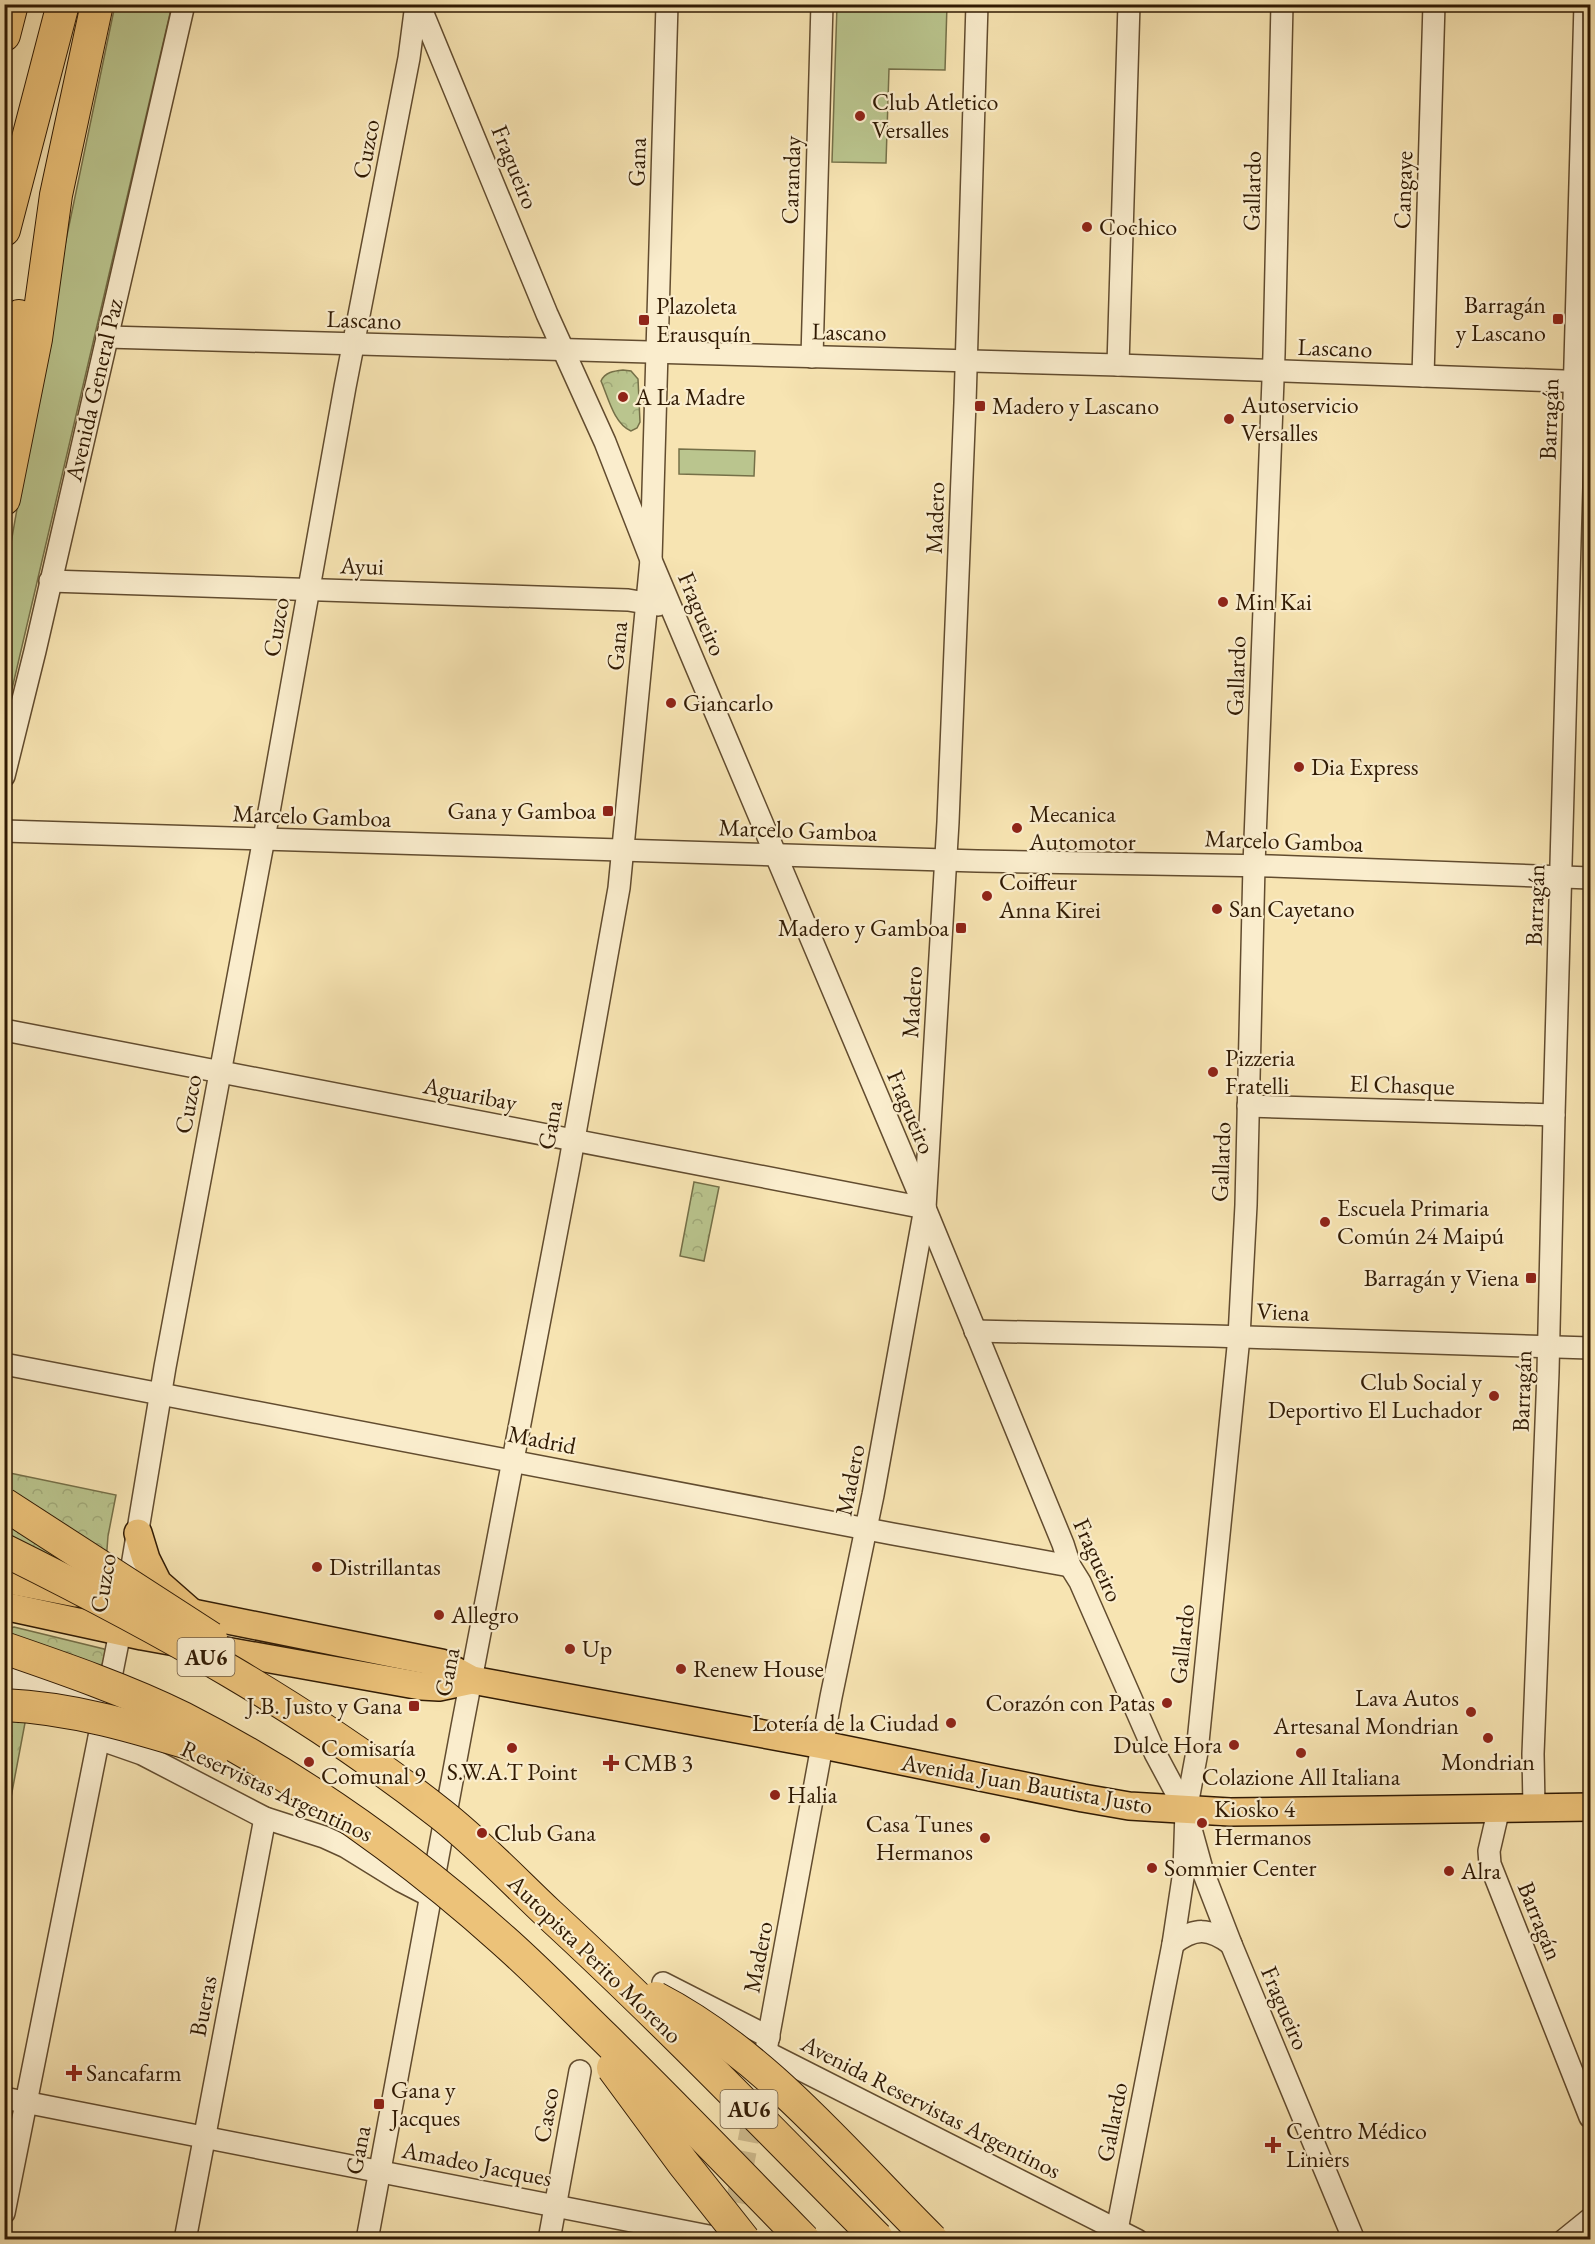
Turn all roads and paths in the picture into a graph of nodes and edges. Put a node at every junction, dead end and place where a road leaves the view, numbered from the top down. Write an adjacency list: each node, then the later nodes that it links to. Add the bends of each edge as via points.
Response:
1 (12, 4): 13 (highway)
2 (63, 4): 15 (highway)
3 (96, 4): 14 (highway)
4 (183, 4): 16 (street, Avenida General Paz)
5 (418, 4): 17 (street, Cuzco); 18 (street, Fragueiro)
6 (667, 4): 19 (street, Gana)
7 (822, 4): 20 (street, Caranday)
8 (977, 4): 21 (street, Madero)
9 (1129, 4): 22 (street)
10 (1282, 4): 23 (street, Gallardo)
11 (1434, 4): 24 (street, Cangaye)
12 (1585, 4): 26 (street, Barragán)
13 (4, 35)
14 (56, 195): 25 (highway, via 26,286); 27 (highway, via 36,339)
15 (4, 230)
16 (107, 337): 17 (street, Lascano); 29 (street, Avenida General Paz)
17 (354, 345): 18 (street, Lascano); 30 (street, Cuzco)
18 (564, 350): 19 (street, Lascano); 28 (street, Fragueiro)
19 (656, 352): 20 (street, Lascano); 28 (street, Gana)
20 (812, 357): 21 (street, Lascano)
21 (966, 361): 22 (street, Lascano); 38 (street, Madero)
22 (1118, 365): 23 (street, Lascano)
23 (1273, 371): 24 (street, Lascano); 39 (street, Gallardo)
24 (1424, 376): 26 (street, Lascano)
25 (4, 380)
26 (1583, 381): 40 (street, Barragán)
27 (4, 499)
28 (651, 560): 31 (street, Gana); 32 (street, Fragueiro)
29 (50, 581): 30 (street, Ayui); 33 (street, Avenida General Paz)
30 (309, 590): 31 (street, Ayui); 35 (street, Cuzco)
31 (646, 602): 32 (street, Ayui); 36 (street, Gana)
32 (672, 608): 37 (street, Fragueiro)
33 (4, 776)
34 (4, 831): 35 (street, Marcelo Gamboa)
35 (263, 840): 36 (street, Marcelo Gamboa); 43 (street, Cuzco)
36 (623, 851): 37 (street, Marcelo Gamboa); 46 (street, Gana)
37 (776, 854): 38 (street, Marcelo Gamboa); 47 (street, Fragueiro)
38 (946, 860): 39 (street, Marcelo Gamboa); 47 (street, Madero)
39 (1254, 865): 40 (street, Marcelo Gamboa); 44 (street, Gallardo)
40 (1562, 877): 41 (street, Marcelo Gamboa); 45 (street, Barragán)
41 (1590, 878)
42 (4, 1030): 43 (street, Aguaribay)
43 (220, 1071): 46 (street, Aguaribay); 53 (street, Cuzco)
44 (1248, 1106): 45 (street, El Chasque); 49 (street, Gallardo)
45 (1554, 1115): 50 (street, Barragán)
46 (573, 1140): 47 (street, Aguaribay); 54 (street, Gana)
47 (925, 1208): 48 (street, Fragueiro); 56 (street, Madero)
48 (975, 1331): 49 (street, Viena); 59 (street, Fragueiro)
49 (1239, 1337): 50 (street, Viena); 77 (street, Gallardo, via 1197,1752)
50 (1549, 1347): 51 (street, Viena); 74 (street, Barragán)
51 (1590, 1348)
52 (4, 1364): 53 (street, Madrid)
53 (160, 1394): 54 (street, Madrid); 57 (street, Cuzco)
54 (513, 1460): 56 (street, Madrid); 67 (street, Gana)
55 (4, 1504): 73 (highway, bridge, via 232,1653 313,1711)
56 (866, 1528): 59 (street, Madrid); 71 (street, Madero)
57 (138, 1533): 61 (street, Cuzco); 63 (main road, via 158,1582)
58 (4, 1550): 73 (highway, Autopista Perito Moreno / AU6, bridge, via 225,1668 294,1709)
59 (1070, 1566): 77 (street, Fragueiro, via 1155,1753)
60 (4, 1579): 61 (main road, Avenida Juan Bautista Justo)
61 (126, 1602): 63 (main road, Avenida Juan Bautista Justo); 64 (street, Cuzco)
62 (4, 1606): 64 (main road, Avenida Juan Bautista Justo)
63 (191, 1612): 67 (main road, Avenida Juan Bautista Justo, via 441,1663)
64 (120, 1631): 67 (main road, Avenida Juan Bautista Justo, via 421,1686 439,1687); 68 (street, Cuzco)
65 (4, 1648): 72 (highway, Autopista Perito Moreno / AU6, bridge, via 126,1692 184,1719)
66 (4, 1677): 68 (street)
67 (471, 1680): 71 (main road, Avenida Juan Bautista Justo); 79 (street, Gana)
68 (106, 1698): 70 (street, Cuzco)
69 (4, 1705): 72 (highway, bridge, via 120,1722)
70 (99, 1739): 78 (street, Reservistas Argentinos, via 142,1754); 87 (street, Cuzco)
71 (823, 1745): 77 (main road, Avenida Juan Bautista Justo, via 1089,1799); 85 (street, Madero)
72 (271, 1768): 83 (highway, Autopista Perito Moreno / AU6, bridge, via 354,1822 442,1888)
73 (398, 1780): 82 (highway, Autopista Perito Moreno / AU6, bridge, via 446,1818)
74 (1534, 1807): 75 (main road, Avenida Juan Bautista Justo); 76 (main road, Avenida Juan Bautista Justo)
75 (1590, 1807)
76 (1499, 1808): 77 (main road, Avenida Juan Bautista Justo); 88 (street, Barragán, via 1489,1851 1490,1864)
77 (1186, 1811): 80 (street, Gallardo, via 1184,1871); 81 (street, Fragueiro, via 1202,1869)
78 (265, 1818): 79 (street, Reservistas Argentinos, via 335,1842); 89 (street, Bueras)
79 (430, 1896): 90 (street, Gana)
80 (1173, 1944): 81 (street, via 1186,1934 1202,1931); 94 (street, Gallardo)
81 (1231, 1944): 104 (street, Fragueiro)
82 (622, 1981): 101 (highway, Autopista Perito Moreno / AU6, bridge); 102 (highway, bridge, via 674,2007 774,2080)
83 (550, 1983): 99 (highway, bridge); 100 (highway, Autopista Perito Moreno / AU6, bridge)
84 (663, 1983): 85 (street, Avenida Reservistas Argentinos)
85 (766, 2050): 94 (street, Avenida Reservistas Argentinos)
86 (580, 2071): 91 (street, Casco)
87 (15, 2100): 89 (street, Amadeo Jacques); 92 (street, Cuzco)
88 (1590, 2117)
89 (205, 2136): 90 (street, Amadeo Jacques); 96 (street, Bueras)
90 (380, 2171): 91 (street, Amadeo Jacques); 97 (street, Gana)
91 (556, 2205): 95 (street, Amadeo Jacques); 98 (street, Casco)
92 (4, 2213)
93 (1590, 2219): 105 (street)
94 (1116, 2234): 103 (street, Avenida Reservistas Argentinos)
95 (729, 2239)
96 (185, 2240)
97 (367, 2240)
98 (549, 2240)
99 (744, 2240)
100 (804, 2240)
101 (878, 2240)
102 (932, 2240)
103 (1137, 2240)
104 (1354, 2240)
105 (1564, 2240)

